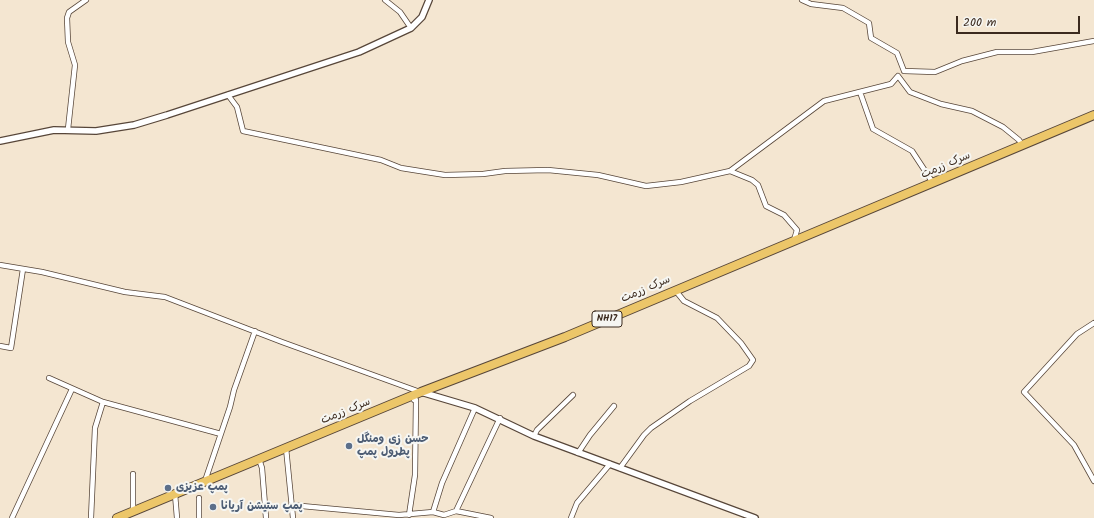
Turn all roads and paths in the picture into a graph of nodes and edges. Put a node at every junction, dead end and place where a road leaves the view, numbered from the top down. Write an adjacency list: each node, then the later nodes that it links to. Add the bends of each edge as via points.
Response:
1 (86, 0): 12 (street, via 69,12 67,18 68,42 75,65)
2 (385, 0): 5 (street, via 400,12)
3 (429, 0): 5 (street, via 422,17)
4 (802, 0): 7 (street, via 811,4 843,8 869,24 871,38 897,53)
5 (411, 28): 10 (street, via 359,52)
6 (1094, 41): 7 (street, via 1032,52 997,52 935,72)
7 (904, 71): 8 (street)
8 (900, 77): 9 (street, via 890,84); 14 (street, via 910,92 941,104 972,111 1010,131)
9 (860, 92): 15 (street, via 824,101); 16 (street, via 873,130 912,151)
10 (228, 95): 12 (street, via 134,125 96,131); 15 (street, via 237,107 244,131 382,160 401,168 445,175 548,170 598,175 646,186)
11 (1094, 115): 14 (highway, سرک زرمت / NH17)
12 (68, 129): 13 (street, via 16,136)
13 (0, 141)
14 (1022, 146): 16 (highway, سرک زرمت / NH17)
15 (733, 169): 17 (street, via 758,185 766,206 784,215 797,230)
16 (933, 183): 17 (highway, سرک زرمت / NH17)
17 (794, 240): 20 (highway, سرک زرمت / NH17)
18 (0, 265): 19 (street)
19 (22, 269): 22 (street, via 125,292 165,296); 23 (street, via 11,348)
20 (675, 290): 26 (highway, سرک زرمت / NH17, via 565,337); 39 (street, via 684,301 716,318 741,343 753,360 749,366 651,428)
21 (1094, 322): 42 (street, via 1077,334 1024,392 1074,445)
22 (255, 331): 26 (street); 33 (street)
23 (0, 346)
24 (49, 378): 25 (street)
25 (72, 389): 29 (street); 51 (street)
26 (421, 392): 28 (highway, سرک زرمت / NH17); 31 (street)
27 (573, 395): 34 (street)
28 (413, 396): 35 (highway, سرک زرمت / NH17); 49 (street, via 416,400 415,475)
29 (103, 402): 33 (street); 52 (street, via 95,428)
30 (614, 406): 36 (street)
31 (475, 408): 32 (street); 47 (street, via 442,483)
32 (500, 418): 34 (street); 46 (street)
33 (221, 434): 41 (street, via 206,478)
34 (534, 436): 36 (street)
35 (286, 448): 37 (highway, سرک زرمت / NH17); 45 (street)
36 (578, 454): 38 (street)
37 (259, 459): 41 (highway, سرک زرمت / NH17); 56 (street)
38 (610, 464): 39 (street); 59 (street, via 577,503)
39 (620, 468): 60 (street)
40 (133, 474): 48 (street)
41 (207, 482): 43 (highway, سرک زرمت / NH17)
42 (1094, 482)
43 (175, 494): 48 (highway, سرک زرمت / NH17); 54 (street)
44 (199, 498): 55 (street)
45 (291, 505): 50 (street); 57 (street)
46 (456, 511): 47 (street, via 444,514); 58 (street)
47 (433, 512): 49 (street)
48 (130, 514): 53 (highway, سرک زرمت / NH17)
49 (409, 515): 50 (street)
50 (379, 516)
51 (12, 518)
52 (91, 518)
53 (117, 518)
54 (177, 518)
55 (200, 518)
56 (266, 518)
57 (293, 518)
58 (491, 518)
59 (571, 518)
60 (755, 518)

